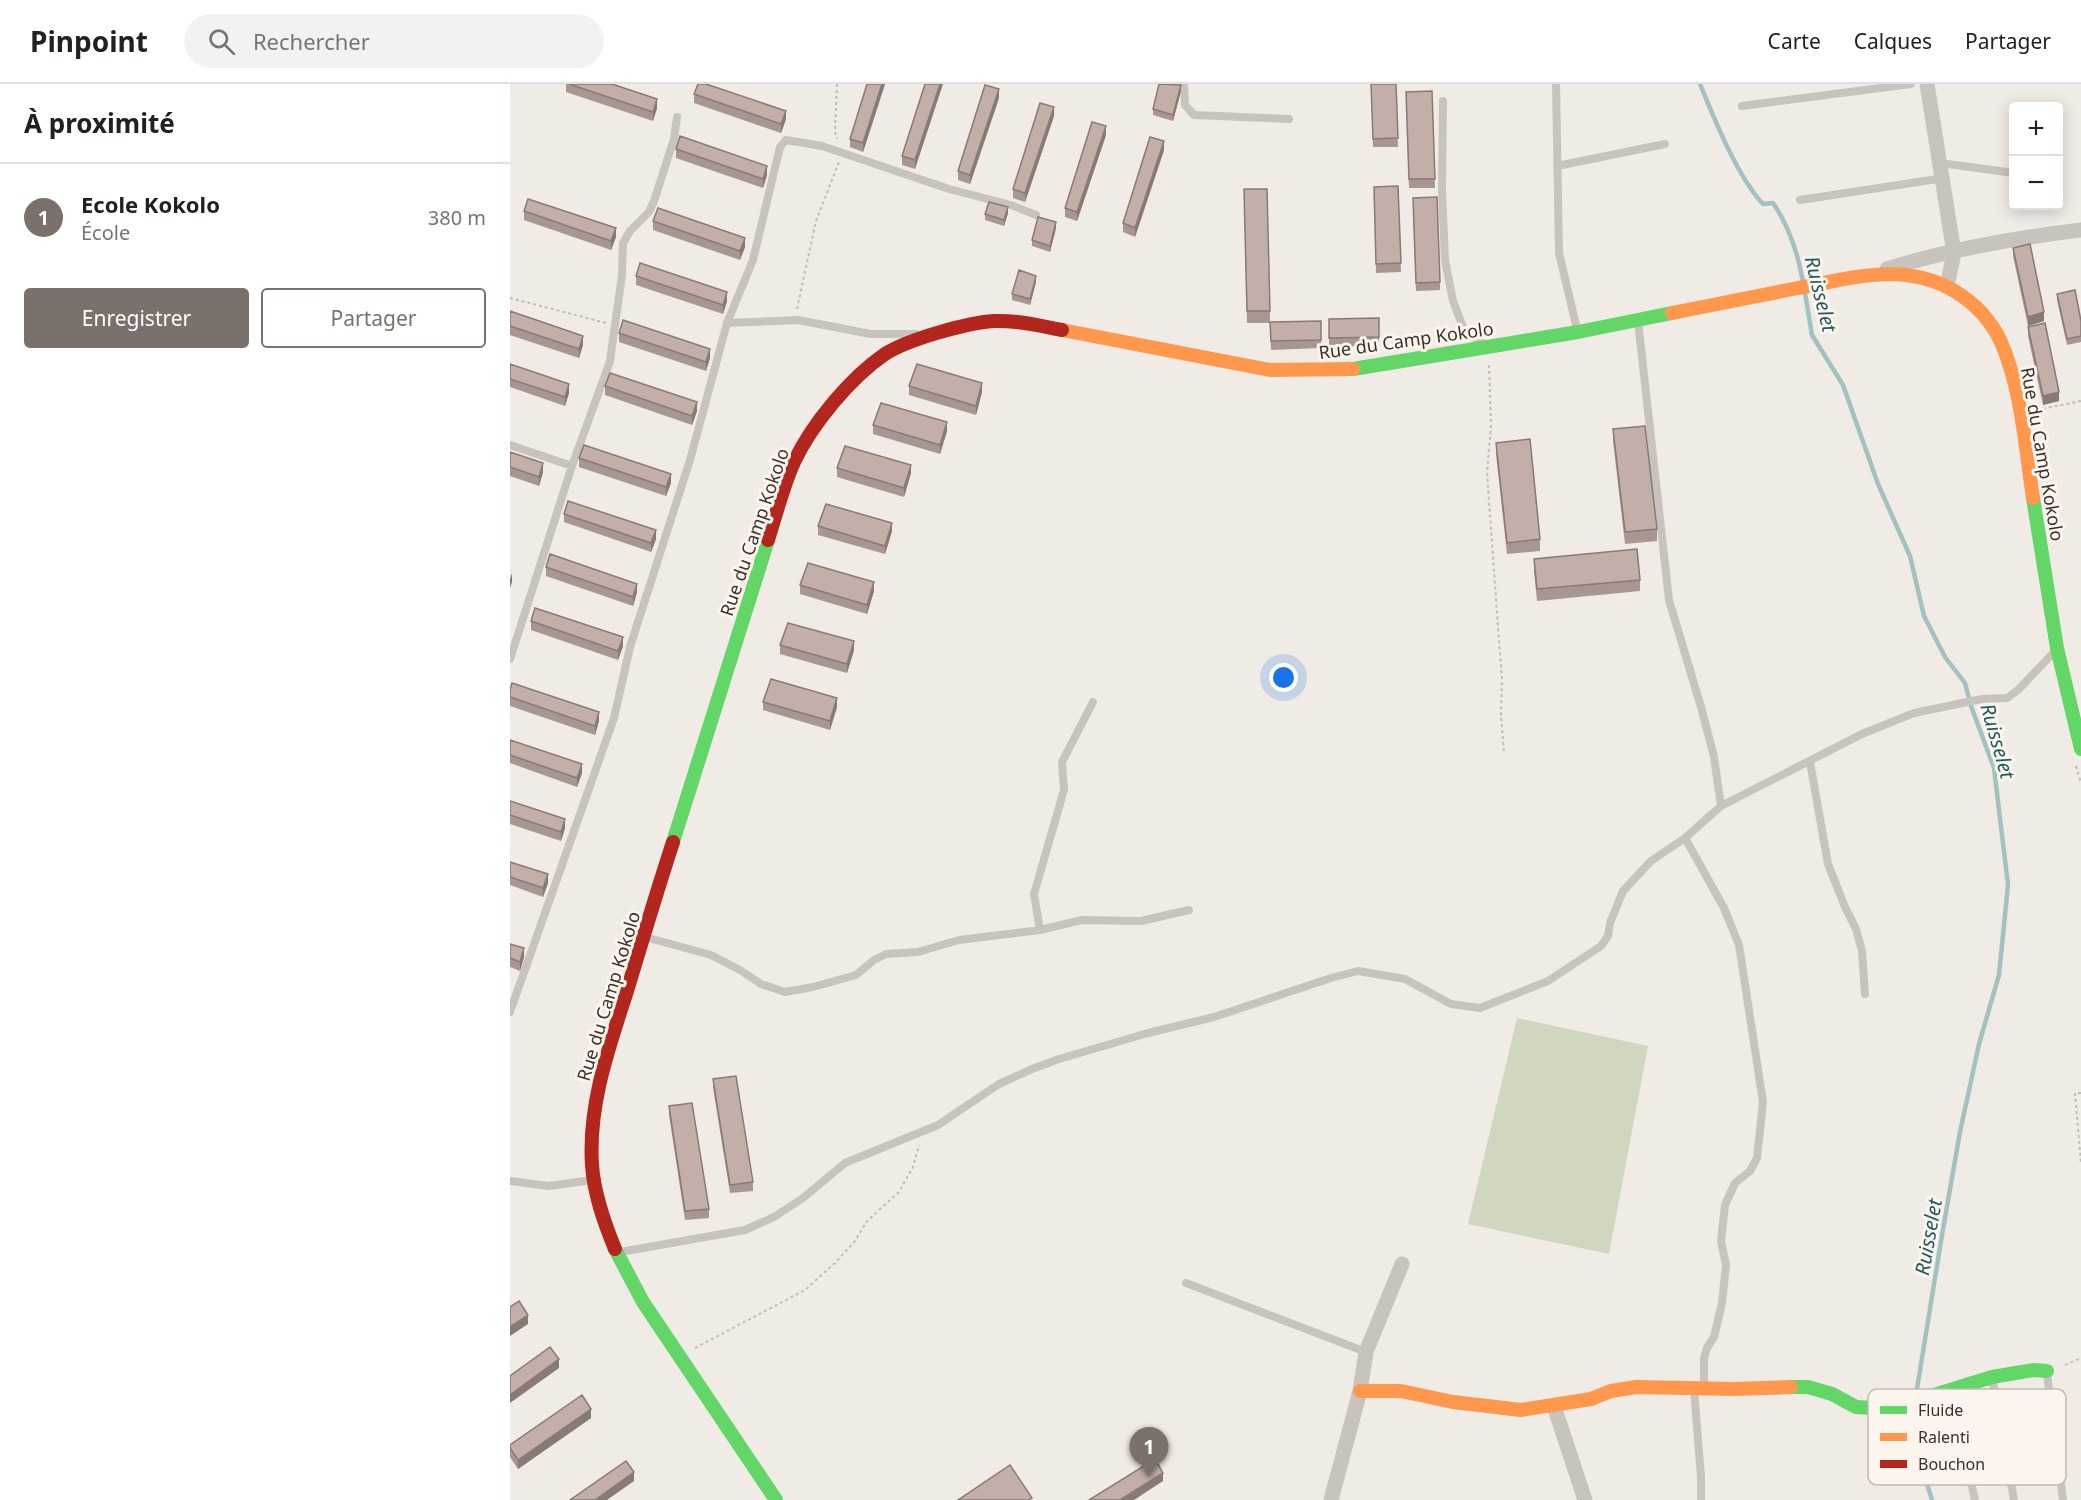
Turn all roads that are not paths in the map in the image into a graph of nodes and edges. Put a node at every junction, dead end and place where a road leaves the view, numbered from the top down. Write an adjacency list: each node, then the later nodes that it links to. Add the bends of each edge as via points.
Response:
1 (1184, 84): 8 (lane, via 1185,105 1194,116)
2 (1556, 84): 11 (lane)
3 (1911, 84): 6 (lane)
4 (1927, 84): 10 (street)
5 (1443, 101): 24 (lane, via 1445,260 1465,332)
6 (1742, 106)
7 (676, 117): 26 (lane, via 674,140 654,201 623,243 610,362)
8 (1289, 119)
9 (1665, 144): 11 (lane)
10 (1940, 163): 12 (lane); 13 (street)
11 (1557, 166): 22 (lane, via 1559,253)
12 (2009, 172)
13 (1944, 178): 14 (lane); 17 (street)
14 (1800, 200)
15 (1036, 215): 21 (lane, via 822,146 783,142 753,260)
16 (2081, 230): 17 (street, via 2023,237)
17 (1954, 253): 18 (street); 19 (street)
18 (1871, 274): 19 (street, Rue du Camp Kokolo, via 1909,274); 20 (street, Rue du Camp Kokolo)
19 (1947, 286): 27 (street, Rue du Camp Kokolo, via 1969,301 1990,324 2007,356)
20 (1638, 319): 22 (street, Rue du Camp Kokolo); 32 (lane, via 1669,600 1714,757)
21 (727, 323): 23 (lane, via 798,320 872,334); 38 (lane, via 690,460 630,647 614,718)
22 (1578, 332): 24 (street, Rue du Camp Kokolo)
23 (936, 334): 24 (street, Rue du Camp Kokolo, via 994,321 1032,324 1245,366 1318,372 1361,369); 36 (street, Rue du Camp Kokolo, via 886,354 853,382 821,418 794,462)
24 (1488, 348)
25 (510, 445): 26 (lane)
26 (572, 466): 28 (lane)
27 (2058, 647): 30 (street, Rue du Camp Kokolo); 31 (lane, via 2007,698 1914,713 1862,734)
28 (510, 660)
29 (1093, 702): 35 (lane, via 1062,762 1064,790 1034,894)
30 (2081, 749)
31 (1810, 762): 32 (lane); 37 (lane, via 1828,864 1862,951)
32 (1721, 806): 33 (lane)
33 (1685, 838): 41 (lane, via 1651,861 1623,891 1601,946 1548,981 1480,1008 1451,1004 1405,979 1358,971 1214,1017 1059,1059 999,1084 938,1125 845,1163 803,1198 746,1230); 47 (lane, via 1724,908 1739,945 1762,1102 1757,1158 1750,1171 1735,1183 1725,1205 1721,1241 1726,1265 1723,1294)
34 (1189, 910): 35 (lane, via 1141,921 1082,920)
35 (1040, 930): 36 (lane, via 886,954 856,975 785,992 760,984 711,955)
36 (644, 936): 39 (street, Rue du Camp Kokolo, via 596,1100)
37 (1865, 994)
38 (510, 1012)
39 (593, 1179): 40 (lane, via 549,1186); 41 (street, Rue du Camp Kokolo)
40 (510, 1181)
41 (616, 1253): 57 (street, Rue du Camp Kokolo, via 638,1294)
42 (1402, 1264): 44 (street)
43 (1186, 1283): 44 (lane)
44 (1366, 1352): 51 (street)
45 (2047, 1371): 46 (street); 50 (lane)
46 (1992, 1377): 48 (street); 49 (lane)
47 (1699, 1388): 52 (street, via 1611,1391); 53 (street, via 1808,1387); 60 (lane)
48 (1950, 1389)
49 (1994, 1389)
50 (2049, 1389)
51 (1360, 1391): 52 (street, via 1401,1391 1521,1410); 58 (street)
52 (1554, 1406): 59 (street)
53 (1868, 1408)
54 (1971, 1485): 61 (lane)
55 (2011, 1485): 62 (lane)
56 (2061, 1485): 63 (lane)
57 (776, 1500)
58 (1331, 1500)
59 (1585, 1500)
60 (1701, 1500)
61 (1975, 1500)
62 (2014, 1500)
63 (2063, 1500)

